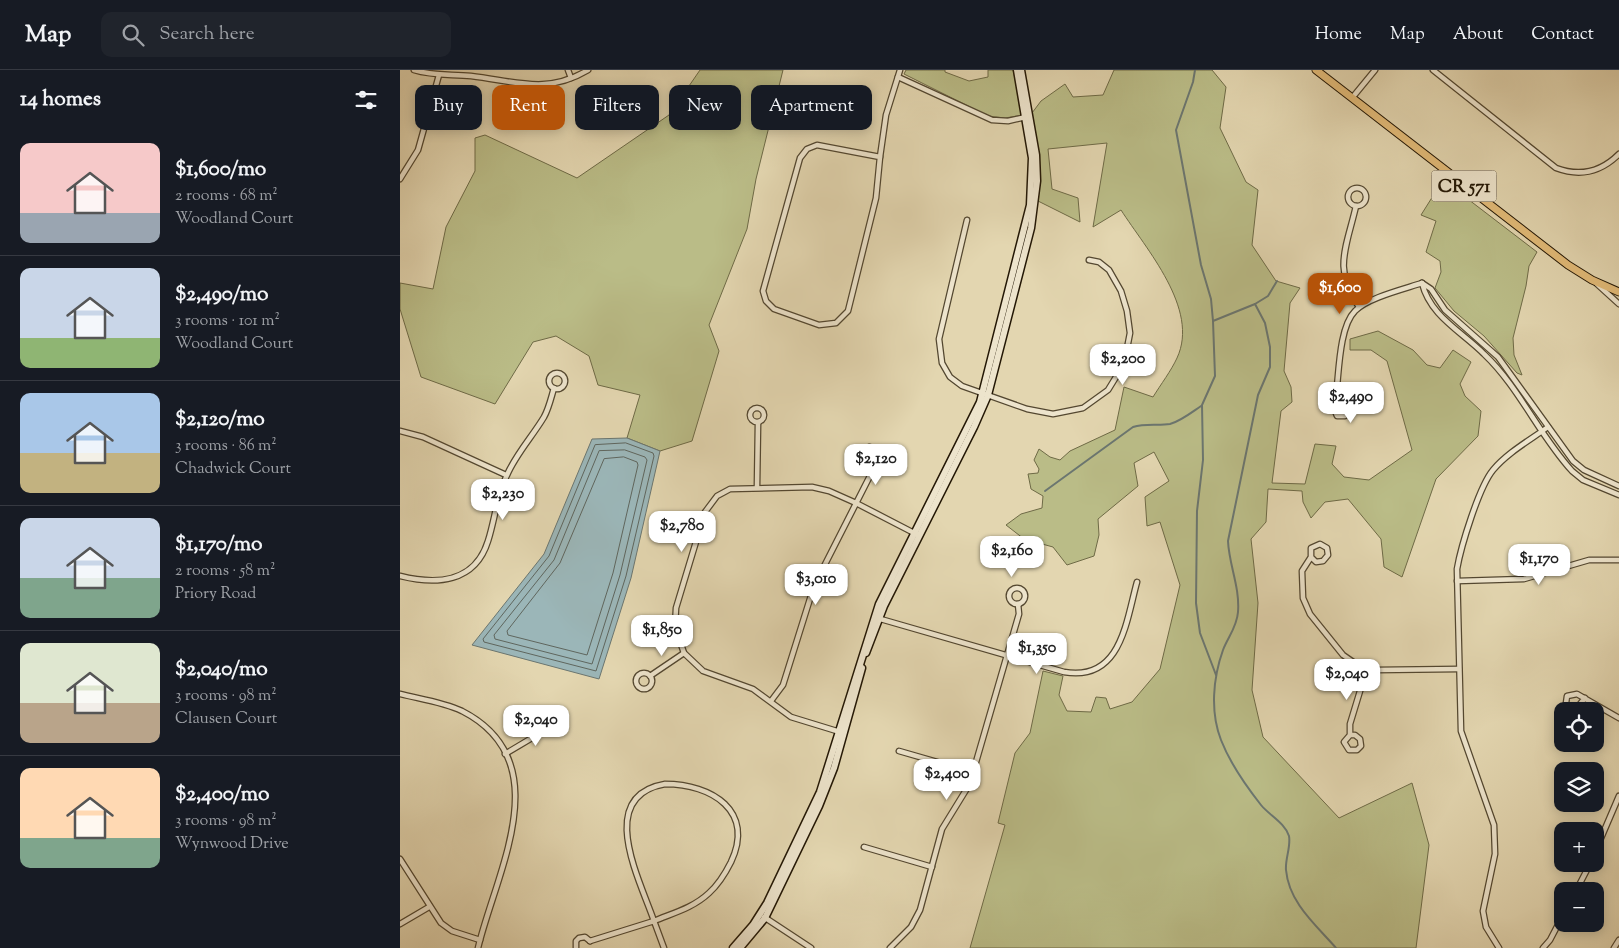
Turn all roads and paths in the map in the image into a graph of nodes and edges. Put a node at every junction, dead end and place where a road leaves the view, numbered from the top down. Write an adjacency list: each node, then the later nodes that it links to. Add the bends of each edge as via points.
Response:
1 (414, 70): 10 (street)
2 (568, 70): 12 (street)
3 (588, 70): 12 (street)
4 (900, 70): 11 (street)
5 (1017, 70): 14 (street)
6 (1022, 70): 14 (street)
7 (1316, 70): 13 (main road, CR 571)
8 (1375, 70): 13 (street)
9 (1433, 70): 15 (street, via 1556,168 1573,173 1590,172 1605,166)
10 (438, 75): 12 (street, via 536,85); 17 (street, via 418,150)
11 (898, 77): 14 (street, via 992,120); 16 (street, via 886,115)
12 (571, 78)
13 (1352, 98): 21 (main road, CR 571, via 1568,265)
14 (1027, 117): 27 (street, via 1036,155 1035,203)
15 (1619, 154)
16 (880, 157): 16 (street, via 876,198 845,315 836,323 824,326 774,309 766,301 763,285 803,153 823,145)
17 (400, 180)
18 (1356, 206): 18 (street, via 1363,204 1366,197 1357,188 1348,196); 25 (street, via 1343,271 1346,287)
19 (967, 220): 27 (street, via 939,346 942,363 950,377 962,386)
20 (1089, 260): 27 (street, via 1099,262 1114,277 1128,311 1129,344 1124,364 1114,382 1092,403 1063,414 1034,412)
21 (1592, 280): 23 (main road, CR 571); 24 (street)
22 (1422, 283): 25 (street); 30 (street, via 1445,310 1498,357); 32 (street, via 1430,304 1491,360)
23 (1619, 292)
24 (1619, 304)
25 (1359, 307): 28 (street, via 1344,328)
26 (554, 388): 34 (street, via 544,416)
27 (985, 394): 39 (street)
28 (1338, 402)
29 (758, 423): 36 (street)
30 (1548, 427): 32 (street); 35 (street, via 1573,461 1584,470)
31 (400, 431): 34 (street, via 423,437)
32 (1542, 432): 37 (street, via 1572,471 1583,480); 43 (street, via 1500,463 1484,483 1460,554)
33 (874, 462): 38 (street)
34 (506, 475): 42 (street, via 488,542 474,564 460,575 442,581 423,582)
35 (1619, 486)
36 (757, 487): 38 (street, via 812,487); 47 (street, via 738,487 723,492 705,512 674,618 676,636)
37 (1619, 495)
38 (856, 503): 39 (street); 54 (street, via 814,586 783,685)
39 (917, 534): 46 (street)
40 (1311, 557): 40 (street, via 1316,562 1323,561 1328,555 1327,548 1316,544 1311,550); 49 (street, via 1305,564 1301,580 1306,606 1336,649 1349,660)
41 (1619, 560): 43 (street, via 1589,560 1524,579)
42 (400, 576)
43 (1457, 581): 50 (street)
44 (1137, 582): 48 (street, via 1119,645 1100,667 1072,674)
45 (1018, 604): 48 (street, via 1019,614)
46 (876, 618): 48 (street); 57 (street)
47 (684, 653): 51 (street); 54 (street, via 704,671 744,685)
48 (1006, 656): 61 (street)
49 (1367, 668): 50 (street, via 1385,671); 58 (street, via 1350,724)
50 (1459, 669): 83 (street, via 1461,731 1494,826 1495,854 1483,910 1489,936)
51 (650, 676)
52 (400, 694): 60 (street, via 462,711 490,732)
53 (1585, 698): 55 (street)
54 (772, 701): 57 (street, via 799,720)
55 (1619, 718)
56 (550, 722): 60 (street, via 542,732)
57 (842, 733): 68 (street, via 827,788)
58 (1350, 735)
59 (899, 751): 61 (street)
60 (505, 754): 72 (street, via 516,788 516,811 507,853)
61 (972, 772): 66 (street, via 966,790 946,820)
62 (1619, 796): 63 (street)
63 (1604, 831)
64 (864, 848): 66 (street)
65 (400, 859): 67 (street)
66 (932, 867): 82 (street, via 916,919)
67 (429, 907): 70 (street); 72 (street, via 446,928)
68 (762, 917): 75 (street); 80 (street); 81 (street)
69 (654, 921): 69 (street, via 626,838 625,822 630,807 646,790 665,784 711,794 728,806 736,820 739,835 736,850 725,874 710,892 687,908); 74 (street); 79 (street)
70 (400, 924)
71 (1554, 932): 84 (street)
72 (480, 940): 76 (street)
73 (1619, 940): 85 (street)
74 (590, 941): 77 (street, via 585,937 579,938); 78 (street)
75 (808, 947)
76 (478, 948)
77 (576, 948)
78 (590, 948)
79 (664, 948)
80 (733, 948)
81 (740, 948)
82 (890, 948)
83 (1499, 948)
84 (1542, 948)
85 (1614, 948)

